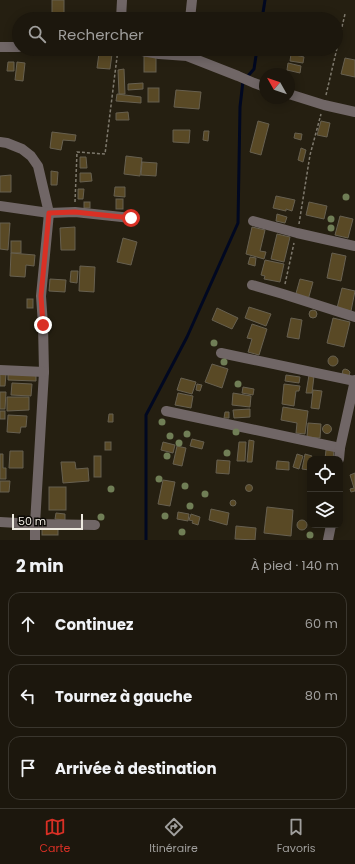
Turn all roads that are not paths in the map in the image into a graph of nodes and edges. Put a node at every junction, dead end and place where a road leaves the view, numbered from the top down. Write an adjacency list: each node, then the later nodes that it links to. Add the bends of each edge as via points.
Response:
1 (122, 0): 3 (street)
2 (192, 0): 4 (street)
3 (121, 12)
4 (191, 12)
5 (0, 47): 6 (street)
6 (12, 47)
7 (196, 56): 8 (street)
8 (259, 85)
9 (295, 96): 10 (street)
10 (355, 112)
11 (0, 142): 13 (street, via 22,149 38,166)
12 (0, 206): 13 (street)
13 (49, 213): 14 (street, via 75,212); 21 (street, via 41,296)
14 (131, 218)
15 (253, 221): 16 (street)
16 (355, 246)
17 (252, 285): 18 (street)
18 (355, 318)
19 (221, 353): 22 (street)
20 (0, 370): 21 (street)
21 (44, 372): 27 (street)
22 (355, 380): 24 (street)
23 (166, 411): 24 (street)
24 (340, 448): 25 (street)
25 (339, 456)
26 (0, 522): 27 (street)
27 (35, 524): 28 (street); 30 (street)
28 (95, 525)
29 (330, 528): 31 (street)
30 (35, 540)
31 (328, 540)

